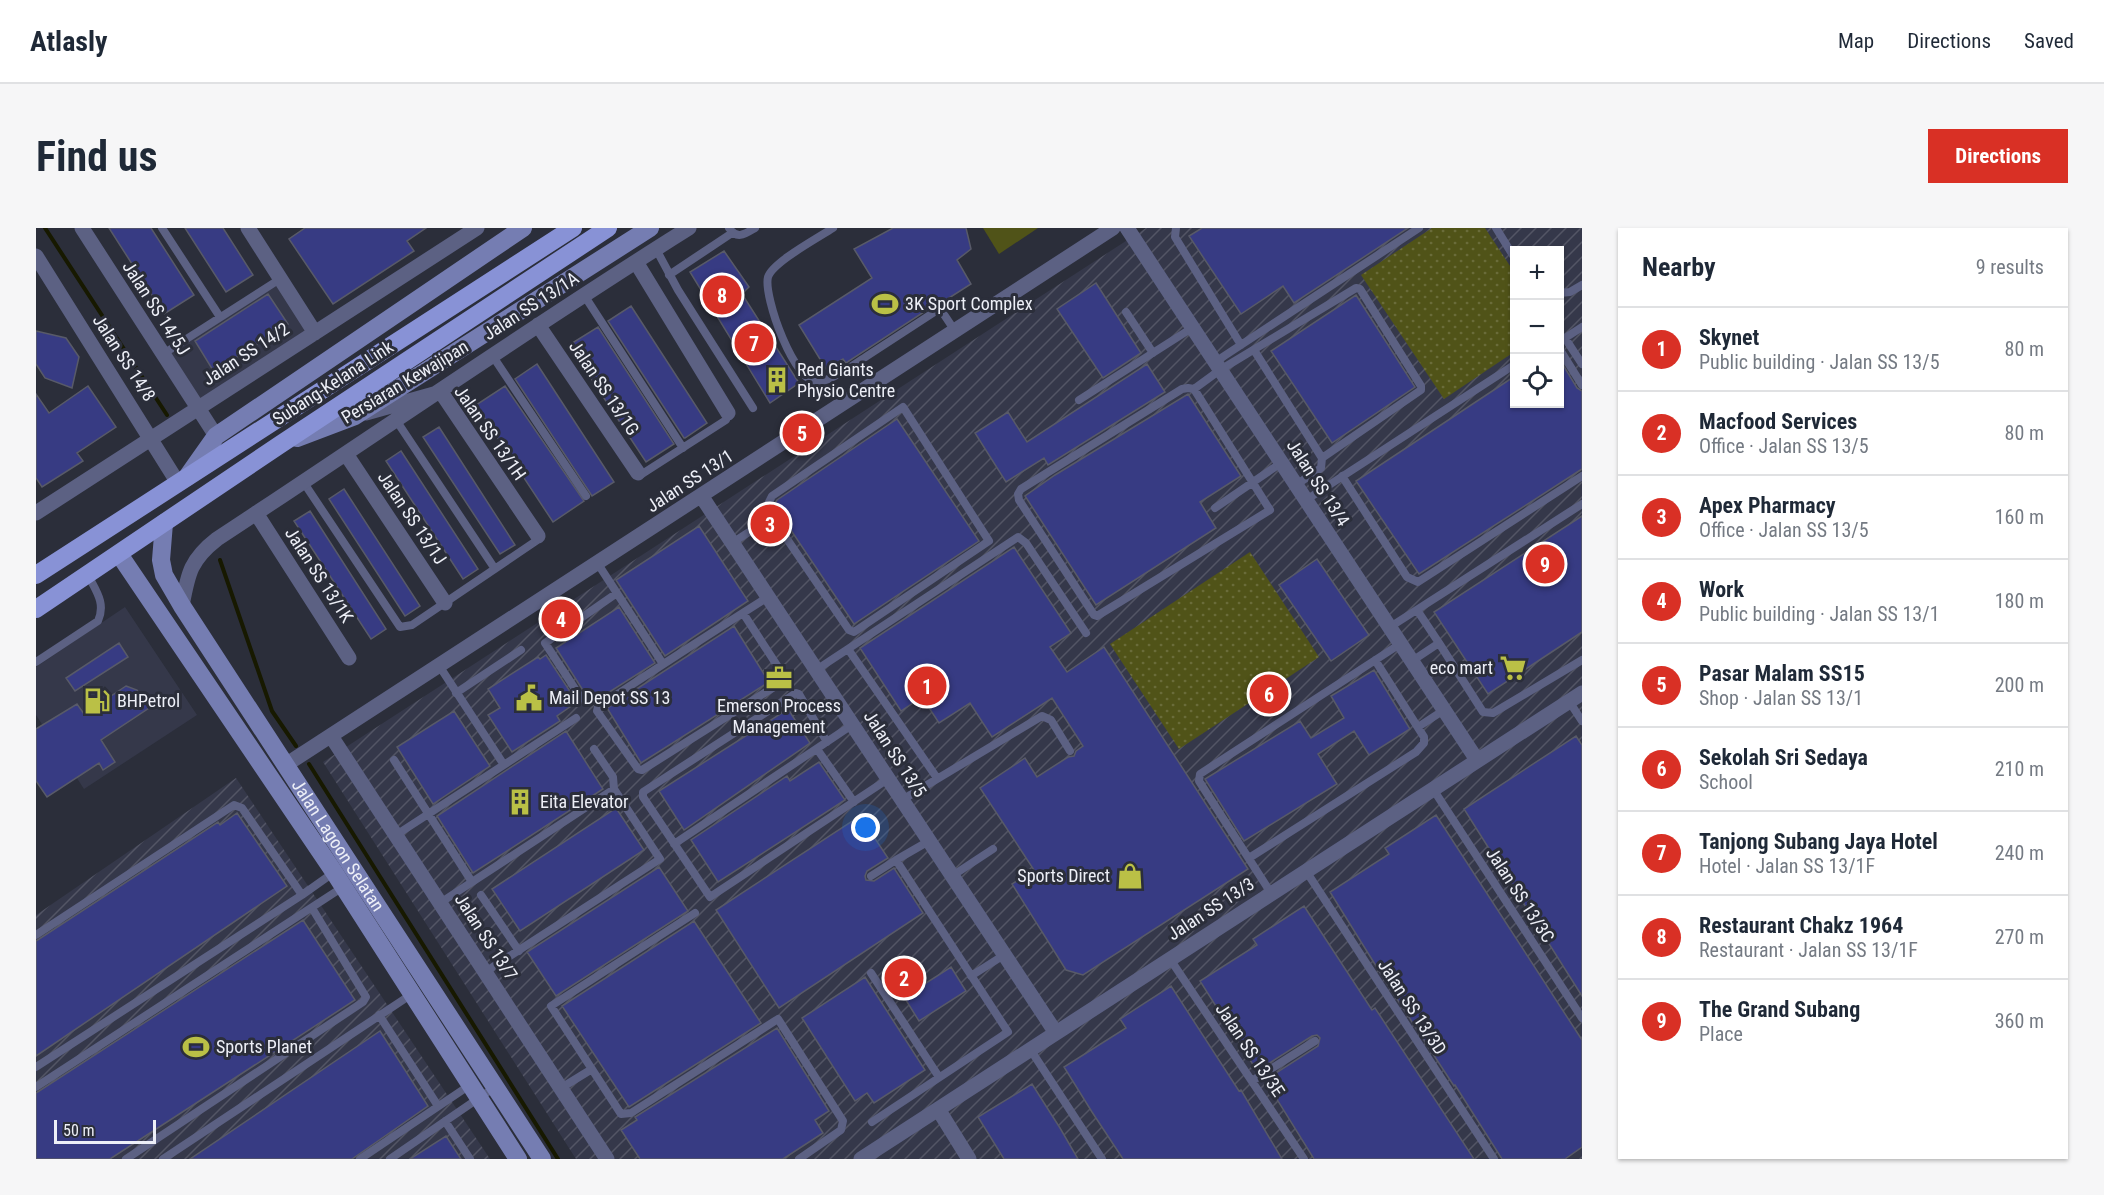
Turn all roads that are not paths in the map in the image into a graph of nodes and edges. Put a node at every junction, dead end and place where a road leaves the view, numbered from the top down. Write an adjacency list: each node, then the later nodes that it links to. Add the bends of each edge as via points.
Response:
1 (82, 228): 37 (street, Jalan SS 14/5J)
2 (162, 228): 28 (lane)
3 (477, 228): 33 (street, Jalan SS 14/2)
4 (523, 228): 52 (main road)
5 (573, 228): 62 (main road, Subang-Kelana Link)
6 (608, 228): 54 (main road, Subang-Kelana Link)
7 (650, 228): 50 (main road, Persiaran Kewajipan)
8 (689, 228): 18 (street, Jalan SS 13/1A)
9 (755, 228): 17 (lane, via 743,236)
10 (833, 228): 32 (lane, via 776,266 768,276 767,290 780,332 793,362 805,377 818,382 846,369 936,311 943,313)
11 (1113, 228): 32 (street, Jalan SS 13/1)
12 (1127, 228): 31 (street, Jalan SS 13/4)
13 (1176, 228): 34 (lane, via 1175,237)
14 (1419, 228): 34 (lane)
15 (1496, 228): 19 (lane)
16 (255, 231): 23 (street)
17 (731, 231): 22 (lane)
18 (656, 249): 21 (street, Jalan SS 13/1A); 22 (lane)
19 (1510, 249)
20 (36, 256): 53 (street, Jalan SS 14/8)
21 (636, 262): 26 (street, Jalan SS 13/1A); 49 (street)
22 (669, 275): 48 (lane)
23 (280, 279): 28 (lane); 33 (street)
24 (1582, 285): 25 (lane)
25 (1564, 293)
26 (584, 295): 29 (street, Jalan SS 13/1A); 55 (lane)
27 (1126, 312): 36 (lane)
28 (220, 317): 37 (lane)
29 (538, 325): 39 (street, Jalan SS 13/1A); 59 (street, Jalan SS 13/1G)
30 (1582, 327): 40 (lane, via 1565,338)
31 (1192, 328): 36 (lane); 41 (street, Jalan SS 13/4)
32 (955, 331): 67 (street, Jalan SS 13/1)
33 (315, 333): 47 (street, Jalan SS 14/2)
34 (1242, 345): 41 (lane)
35 (1254, 350): 41 (lane); 57 (lane); 57 (lane, via 1360,289 1421,386 1419,392)
36 (1153, 353): 46 (lane)
37 (163, 354): 47 (street, Jalan SS 14/5J)
38 (1563, 354): 43 (lane)
39 (492, 355): 45 (street, Jalan SS 13/1A); 66 (lane)
40 (1582, 364)
41 (1218, 366): 44 (lane); 58 (street, Jalan SS 13/4)
42 (1510, 368): 60 (lane)
43 (1582, 385)
44 (1194, 389): 63 (lane); 63 (lane, via 1182,389 1018,494 1094,615 1100,616 1269,512)
45 (441, 392): 50 (street, Jalan SS 13/1H); 51 (street, Jalan SS 13/1A); 75 (street, Jalan SS 13/1H)
46 (1079, 400)
47 (198, 408): 52 (street, Jalan SS 14/5J); 53 (street, Jalan SS 14/2)
48 (753, 408)
49 (728, 413): 55 (lane, via 726,420)
50 (356, 416): 54 (main road, Persiaran Kewajipan)
51 (396, 420): 56 (street, Jalan SS 13/1A); 79 (lane)
52 (216, 436): 62 (main road)
53 (152, 438): 62 (street, Jalan SS 14/8); 71 (street, Jalan SS 14/2)
54 (281, 444): 74 (main road, Persiaran Kewajipan)
55 (682, 448): 59 (lane)
56 (346, 454): 64 (street, Jalan SS 13/1A); 84 (street, Jalan SS 13/1J)
57 (1322, 458): 65 (lane, via 1322,468)
58 (1281, 463): 63 (lane); 65 (street, Jalan SS 13/4)
59 (638, 473)
60 (1342, 476): 61 (lane, via 1407,577 1418,582); 68 (lane)
61 (1582, 476)
62 (182, 480): 80 (main road)
63 (1254, 482): 70 (lane)
64 (304, 483): 72 (street, Jalan SS 13/1A); 84 (lane, via 400,627 412,625)
65 (1296, 485): 68 (street, Jalan SS 13/4)
66 (586, 496)
67 (702, 497): 76 (street, Jalan SS 13/5); 78 (street, Jalan SS 13/1)
68 (1306, 500): 89 (street, Jalan SS 13/4)
69 (1582, 504): 87 (lane)
70 (1215, 508)
71 (36, 513)
72 (256, 513): 85 (street, Jalan SS 13/1A, via 217,539 194,561); 95 (street, Jalan SS 13/1K)
73 (772, 517): 73 (lane, via 854,632 990,541 903,407 772,496 768,504); 76 (lane)
74 (164, 523): 77 (main road, Persiaran Kewajipan); 85 (main road, Jalan Lagoon Selatan, via 164,574)
75 (538, 536): 79 (lane)
76 (732, 543): 83 (street, Jalan SS 13/5)
77 (119, 554): 81 (main road, Persiaran Kewajipan); 137 (main road, Jalan Lagoon Selatan)
78 (598, 564): 82 (lane); 101 (street, Jalan SS 13/1)
79 (495, 569): 84 (lane)
80 (36, 574)
81 (88, 575): 86 (main road, Persiaran Kewajipan); 99 (lane, via 102,602 98,621)
82 (617, 593): 100 (lane); 105 (lane, via 545,643)
83 (768, 597): 88 (lane); 102 (street, Jalan SS 13/5)
84 (445, 603)
85 (182, 606): 118 (main road, Jalan Lagoon Selatan)
86 (36, 609)
87 (1417, 610): 89 (lane); 91 (lane)
88 (743, 613): 100 (lane); 100 (lane, via 780,670 780,679 774,687 638,770 597,711)
89 (1390, 627): 92 (street, Jalan SS 13/4)
90 (1086, 633): 93 (lane, via 1026,543 1018,537)
91 (1439, 643): 97 (lane, via 1483,712 1493,713); 98 (lane)
92 (1400, 644): 96 (lane); 98 (street, Jalan SS 13/4)
93 (848, 649): 102 (lane); 120 (lane)
94 (521, 650): 103 (lane)
95 (349, 658)
96 (1375, 660): 110 (lane); 131 (lane, via 1200,774 1199,781)
97 (1582, 660)
98 (1412, 661): 106 (street, Jalan SS 13/4)
99 (36, 662)
100 (663, 664)
101 (440, 666): 103 (lane); 111 (street, Jalan SS 13/1)
102 (816, 670): 109 (street, Jalan SS 13/5)
103 (456, 693): 119 (lane)
104 (1576, 697): 108 (lane); 117 (street, Jalan SS 13/3)
105 (581, 698)
106 (1444, 710): 110 (lane); 117 (street, Jalan SS 13/4)
107 (576, 718): 119 (lane)
108 (1582, 721)
109 (852, 725): 112 (lane); 121 (street, Jalan SS 13/5)
110 (1418, 727): 131 (lane, via 1424,743 1416,752)
111 (332, 736): 118 (street, Jalan SS 13/1); 127 (street, Jalan SS 13/7)
112 (827, 742): 114 (lane); 129 (lane, via 796,693 646,789 643,797)
113 (594, 749): 122 (lane, via 613,777)
114 (816, 749): 125 (lane); 129 (lane)
115 (1070, 751): 120 (lane, via 1051,720 1042,717)
116 (394, 760): 126 (lane)
117 (1477, 760): 123 (street, Jalan SS 13/3)
118 (287, 764): 133 (main road, Jalan Lagoon Selatan)
119 (504, 765): 126 (lane)
120 (937, 778): 124 (lane)
121 (888, 779): 124 (street, Jalan SS 13/5); 125 (lane)
122 (614, 789): 138 (lane); 146 (lane, via 660,859)
123 (1433, 789): 134 (street, Jalan SS 13/3); 155 (lane, Jalan SS 13/3C)
124 (902, 800): 128 (street, Jalan SS 13/5)
125 (854, 802): 129 (lane, via 710,897)
126 (428, 814): 127 (lane); 138 (lane)
127 (396, 835): 142 (street, Jalan SS 13/7)
128 (929, 841): 132 (lane); 136 (street, Jalan SS 13/5)
129 (674, 843)
130 (993, 849): 136 (lane)
131 (1249, 858): 139 (lane)
132 (896, 860): 135 (lane); 151 (lane)
133 (354, 869): 137 (lane); 137 (lane); 152 (main road, Jalan Lagoon Selatan)
134 (1305, 871): 139 (street, Jalan SS 13/3); 184 (lane, Jalan SS 13/3D)
135 (871, 876)
136 (952, 876): 147 (street, Jalan SS 13/5)
137 (339, 880): 140 (lane); 143 (lane); 153 (main road, Jalan Lagoon Selatan)
138 (472, 882): 142 (lane)
139 (1271, 893): 148 (street, Jalan SS 13/3)
140 (302, 895): 145 (lane, via 242,808 234,805); 159 (lane)
141 (481, 895): 146 (lane)
142 (440, 903): 149 (street, Jalan SS 13/7)
143 (312, 908): 163 (lane); 171 (lane, via 366,997 363,1002)
144 (695, 913): 160 (lane, via 551,1006)
145 (36, 935)
146 (519, 951): 149 (lane)
147 (1004, 955): 151 (lane); 156 (street, Jalan SS 13/5)
148 (1170, 959): 156 (street, Jalan SS 13/3); 162 (lane, Jalan SS 13/3E)
149 (485, 972): 165 (street, Jalan SS 13/7)
150 (871, 973): 161 (lane)
151 (971, 976): 161 (lane, via 1008,1032)
152 (428, 982): 153 (lane); 164 (main road, Jalan Lagoon Selatan)
153 (412, 994): 154 (lane); 166 (main road, Jalan Lagoon Selatan)
154 (380, 1015): 167 (lane); 172 (lane)
155 (1582, 1018)
156 (1056, 1033): 158 (street, Jalan SS 13/3)
157 (1315, 1041): 162 (lane)
158 (1030, 1049): 168 (street, Jalan SS 13/3); 182 (lane)
159 (36, 1067)
160 (592, 1069): 165 (lane); 179 (lane, via 621,1114 631,1113 778,1019 843,1120 841,1130)
161 (939, 1077): 170 (lane)
162 (1252, 1081): 183 (lane, Jalan SS 13/3E)
163 (36, 1087)
164 (496, 1087): 166 (lane); 177 (main road, Jalan Lagoon Selatan)
165 (561, 1088): 178 (street, Jalan SS 13/7)
166 (475, 1092): 167 (lane); 169 (lane); 176 (main road, Jalan Lagoon Selatan)
167 (438, 1106): 173 (lane)
168 (938, 1109): 180 (street, Jalan SS 13/3); 181 (street)
169 (445, 1121): 174 (lane); 175 (lane)
170 (872, 1122)
171 (126, 1159)
172 (163, 1159)
173 (360, 1159)
174 (390, 1159)
175 (470, 1159)
176 (518, 1159)
177 (542, 1159)
178 (607, 1159)
179 (800, 1159)
180 (861, 1159)
181 (969, 1159)
182 (1102, 1159)
183 (1304, 1159)
184 (1494, 1159)

